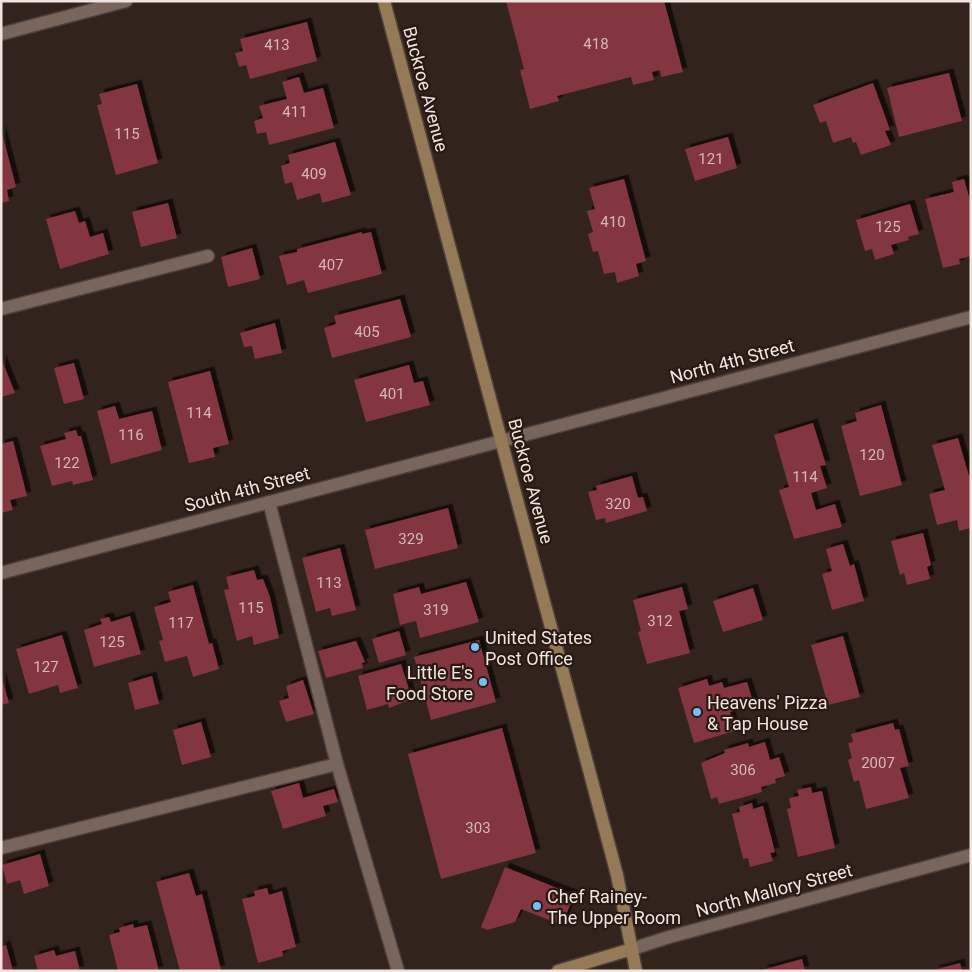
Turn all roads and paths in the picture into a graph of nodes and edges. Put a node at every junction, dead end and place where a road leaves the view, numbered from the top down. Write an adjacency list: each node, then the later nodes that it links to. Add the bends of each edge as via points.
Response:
1 (126, 1): 3 (street)
2 (384, 1): 7 (street, Buckroe Avenue)
3 (1, 34)
4 (208, 256): 5 (street)
5 (1, 309)
6 (971, 316): 7 (street, North 4th Street)
7 (502, 440): 8 (street, South 4th Street); 13 (street, Buckroe Avenue, via 618,875)
8 (268, 502): 9 (street, South 4th Street); 10 (street)
9 (1, 573)
10 (337, 764): 11 (street); 14 (street)
11 (1, 848)
12 (971, 855): 13 (street, North Mallory Street, via 669,937)
13 (632, 950): 15 (street, North Mallory Street); 16 (street, Buckroe Avenue)
14 (398, 971)
15 (558, 971)
16 (636, 971)

